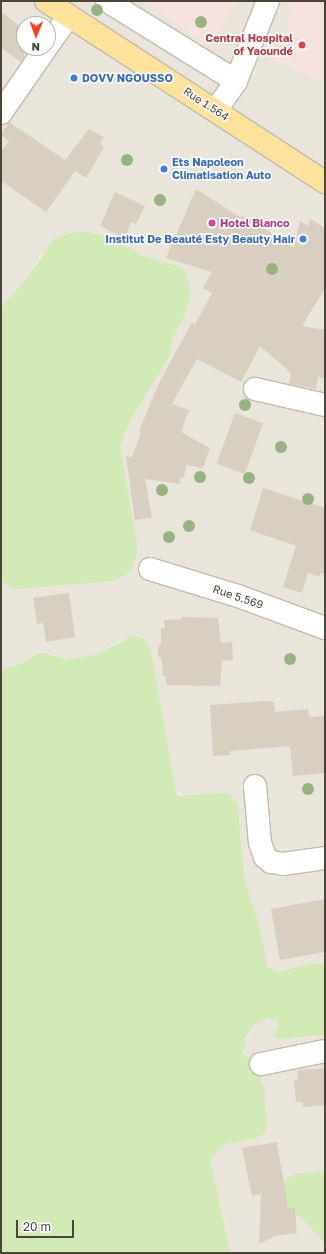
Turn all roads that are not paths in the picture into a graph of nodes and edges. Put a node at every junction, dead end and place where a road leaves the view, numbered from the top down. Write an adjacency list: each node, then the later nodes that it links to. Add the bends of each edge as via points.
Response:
1 (46, 1): 4 (main road, Rue 1.564)
2 (106, 1): 7 (street)
3 (268, 1): 7 (street)
4 (69, 16): 5 (street); 8 (main road, Rue 1.564)
5 (56, 34)
6 (40, 56): 9 (street)
7 (236, 81): 8 (street)
8 (216, 110): 10 (main road, Rue 1.564)
9 (1, 113)
10 (325, 182)
11 (255, 389): 12 (street)
12 (325, 405)
13 (150, 569): 14 (street, Rue 5.569, via 238,596)
14 (325, 628)
15 (255, 786): 16 (street, via 260,843 265,857 271,862 283,864)
16 (325, 858)
17 (325, 1051): 18 (street)
18 (261, 1064)

